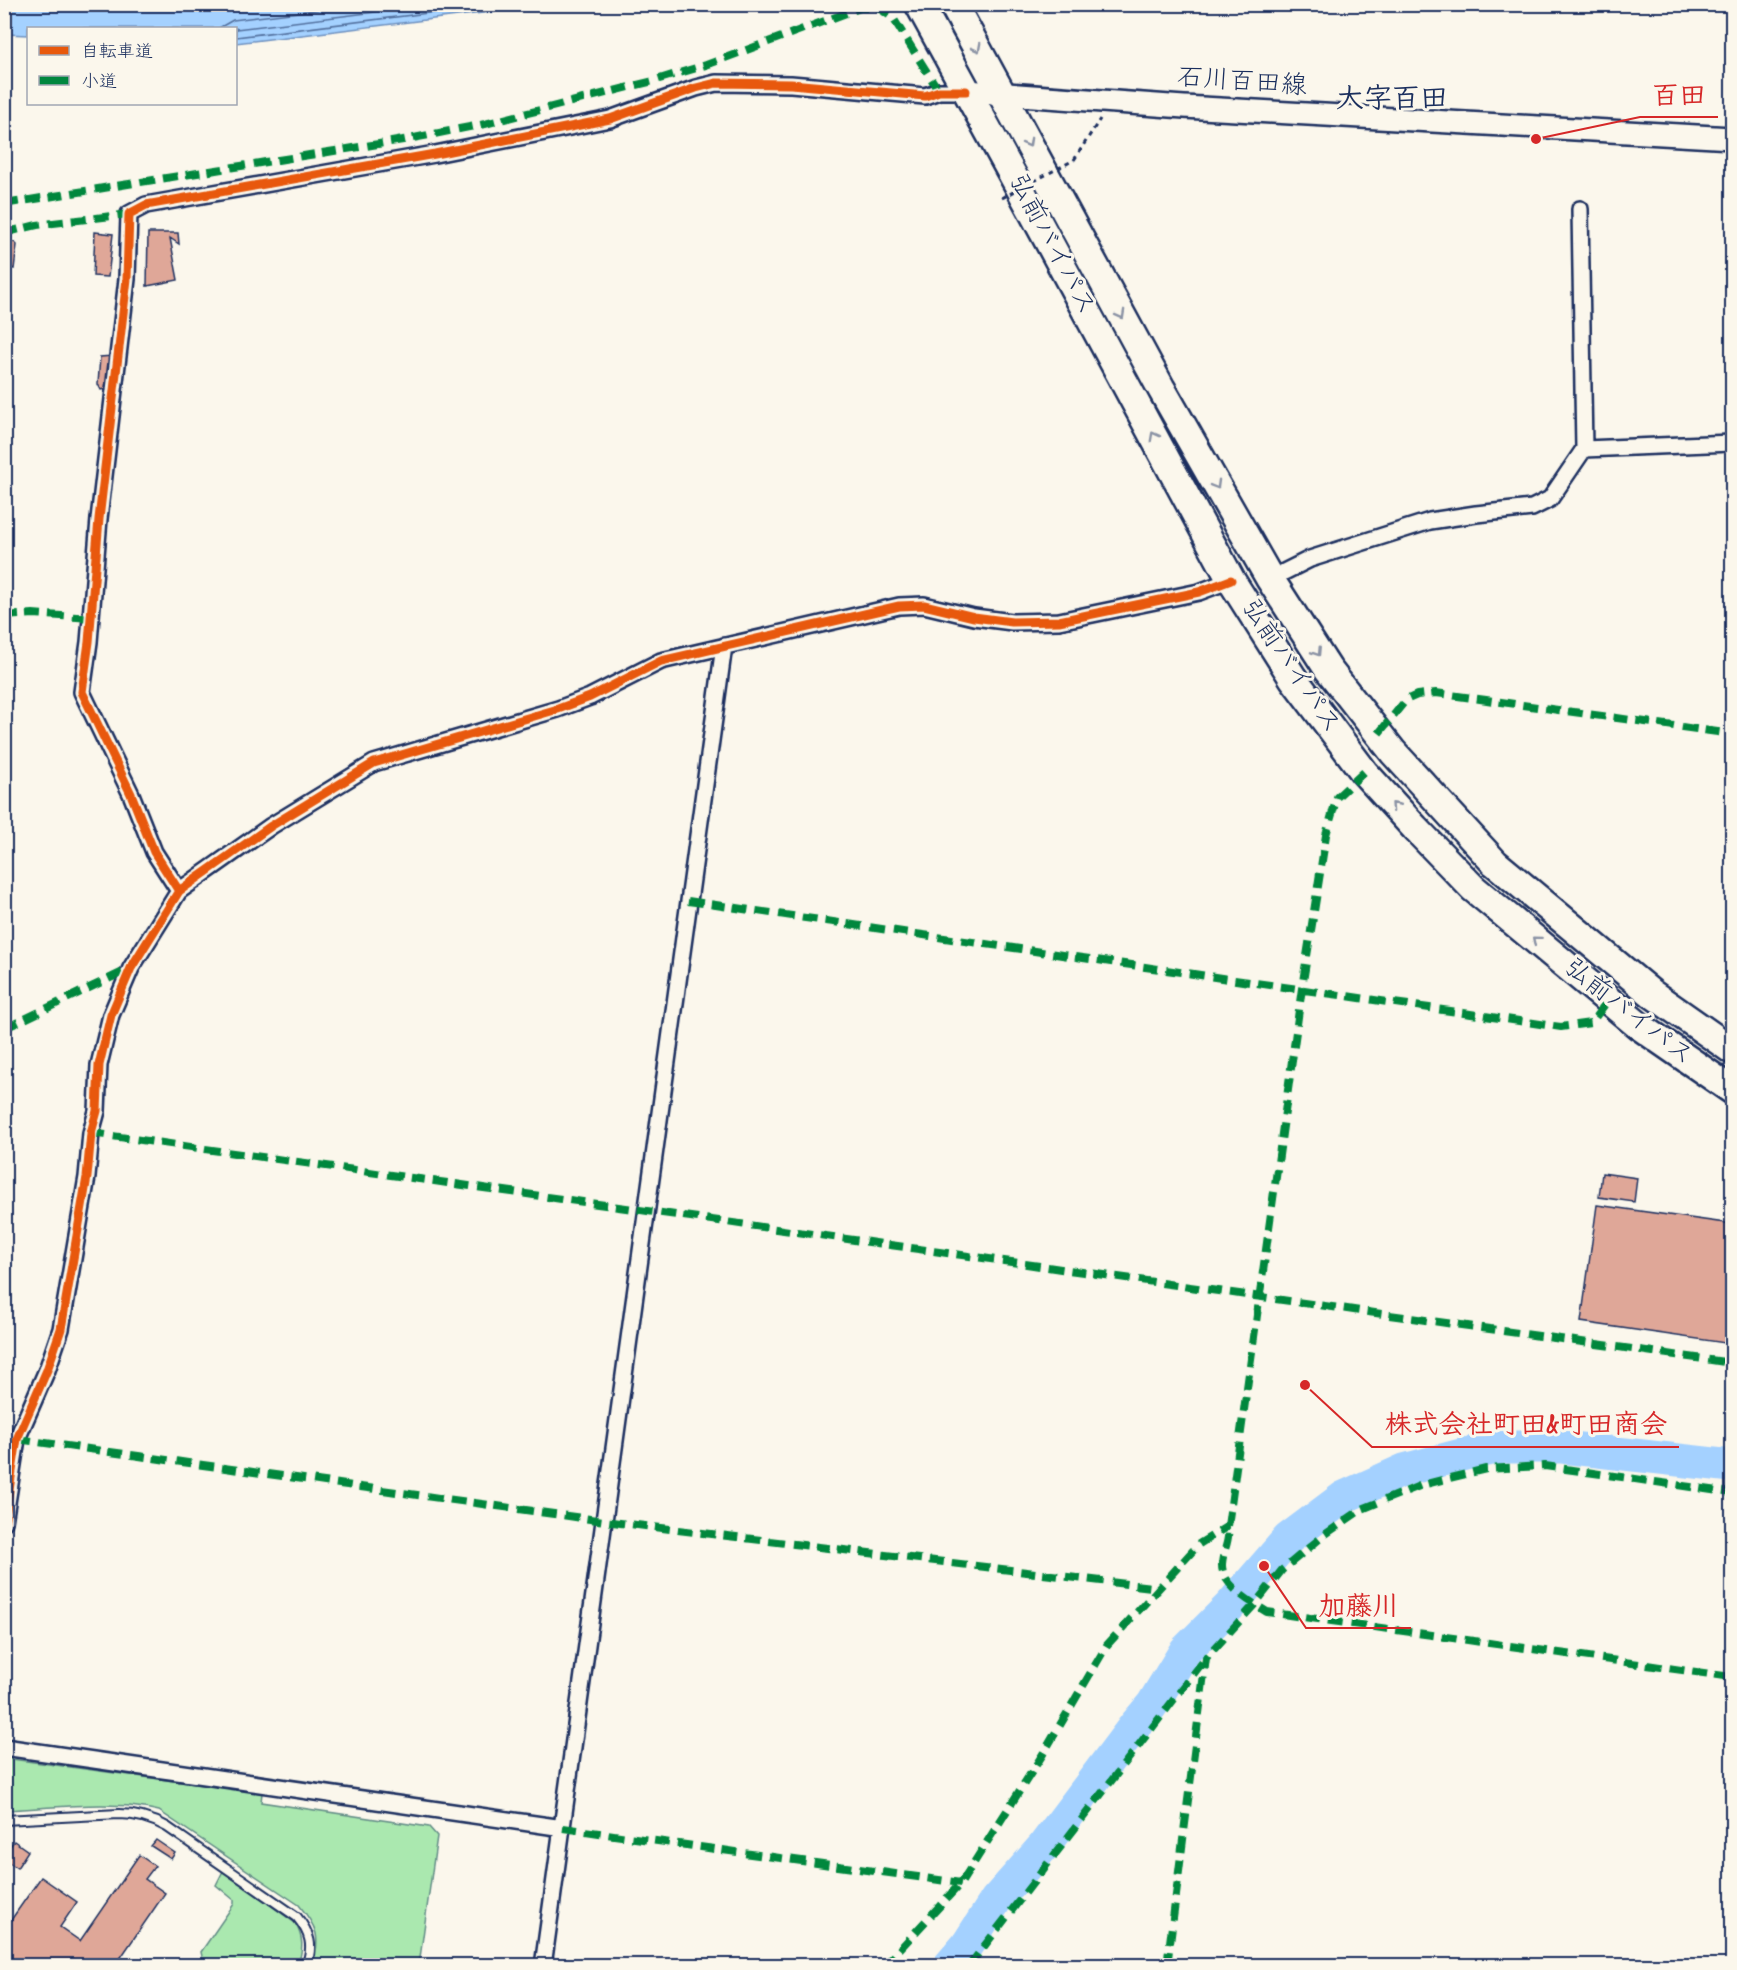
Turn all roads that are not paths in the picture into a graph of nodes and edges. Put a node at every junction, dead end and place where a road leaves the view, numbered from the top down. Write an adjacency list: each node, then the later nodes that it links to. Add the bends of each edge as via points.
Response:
1 (919, 4): 3 (highway, 弘前バイパス)
2 (953, 4): 4 (highway, 弘前バイパス, one-way to 4)
3 (966, 91): 4 (main road, 石川百田線); 10 (highway, 弘前バイパス, one-way to 3); 12 (street, via 939,91 925,96 791,84 716,83 610,119 146,205 129,214 127,279 82,692 154,852)
4 (1000, 92): 5 (main road, 石川百田線, via 1196,108); 9 (highway, 弘前バイパス, one-way to 9)
5 (1732, 138)
6 (1580, 209): 8 (street)
7 (1732, 443): 8 (street)
8 (1584, 449): 9 (street, via 1550,499 1532,508 1430,522 1310,560)
9 (1270, 579): 13 (highway, 弘前バイパス, one-way to 13, via 1328,669 1378,733 1495,863 1651,993)
10 (1231, 580): 11 (street, via 1199,592 1059,621 1012,622 924,605 899,606); 14 (highway, 弘前バイパス, one-way to 10, via 1638,1025 1473,888 1414,828 1364,771 1293,678)
11 (724, 646): 12 (street, via 661,661 558,710 374,764 271,826); 18 (street)
12 (179, 891): 15 (street, via 131,968 111,1015 99,1065 97,1111 61,1329 17,1438)
13 (1732, 1050)
14 (1732, 1090)
15 (4, 1522)
16 (4, 1747): 18 (street)
17 (4, 1820): 19 (lane, via 119,1814 151,1818 297,1917 310,1938)
18 (563, 1828): 20 (street)
19 (306, 1965)
20 (543, 1965)

